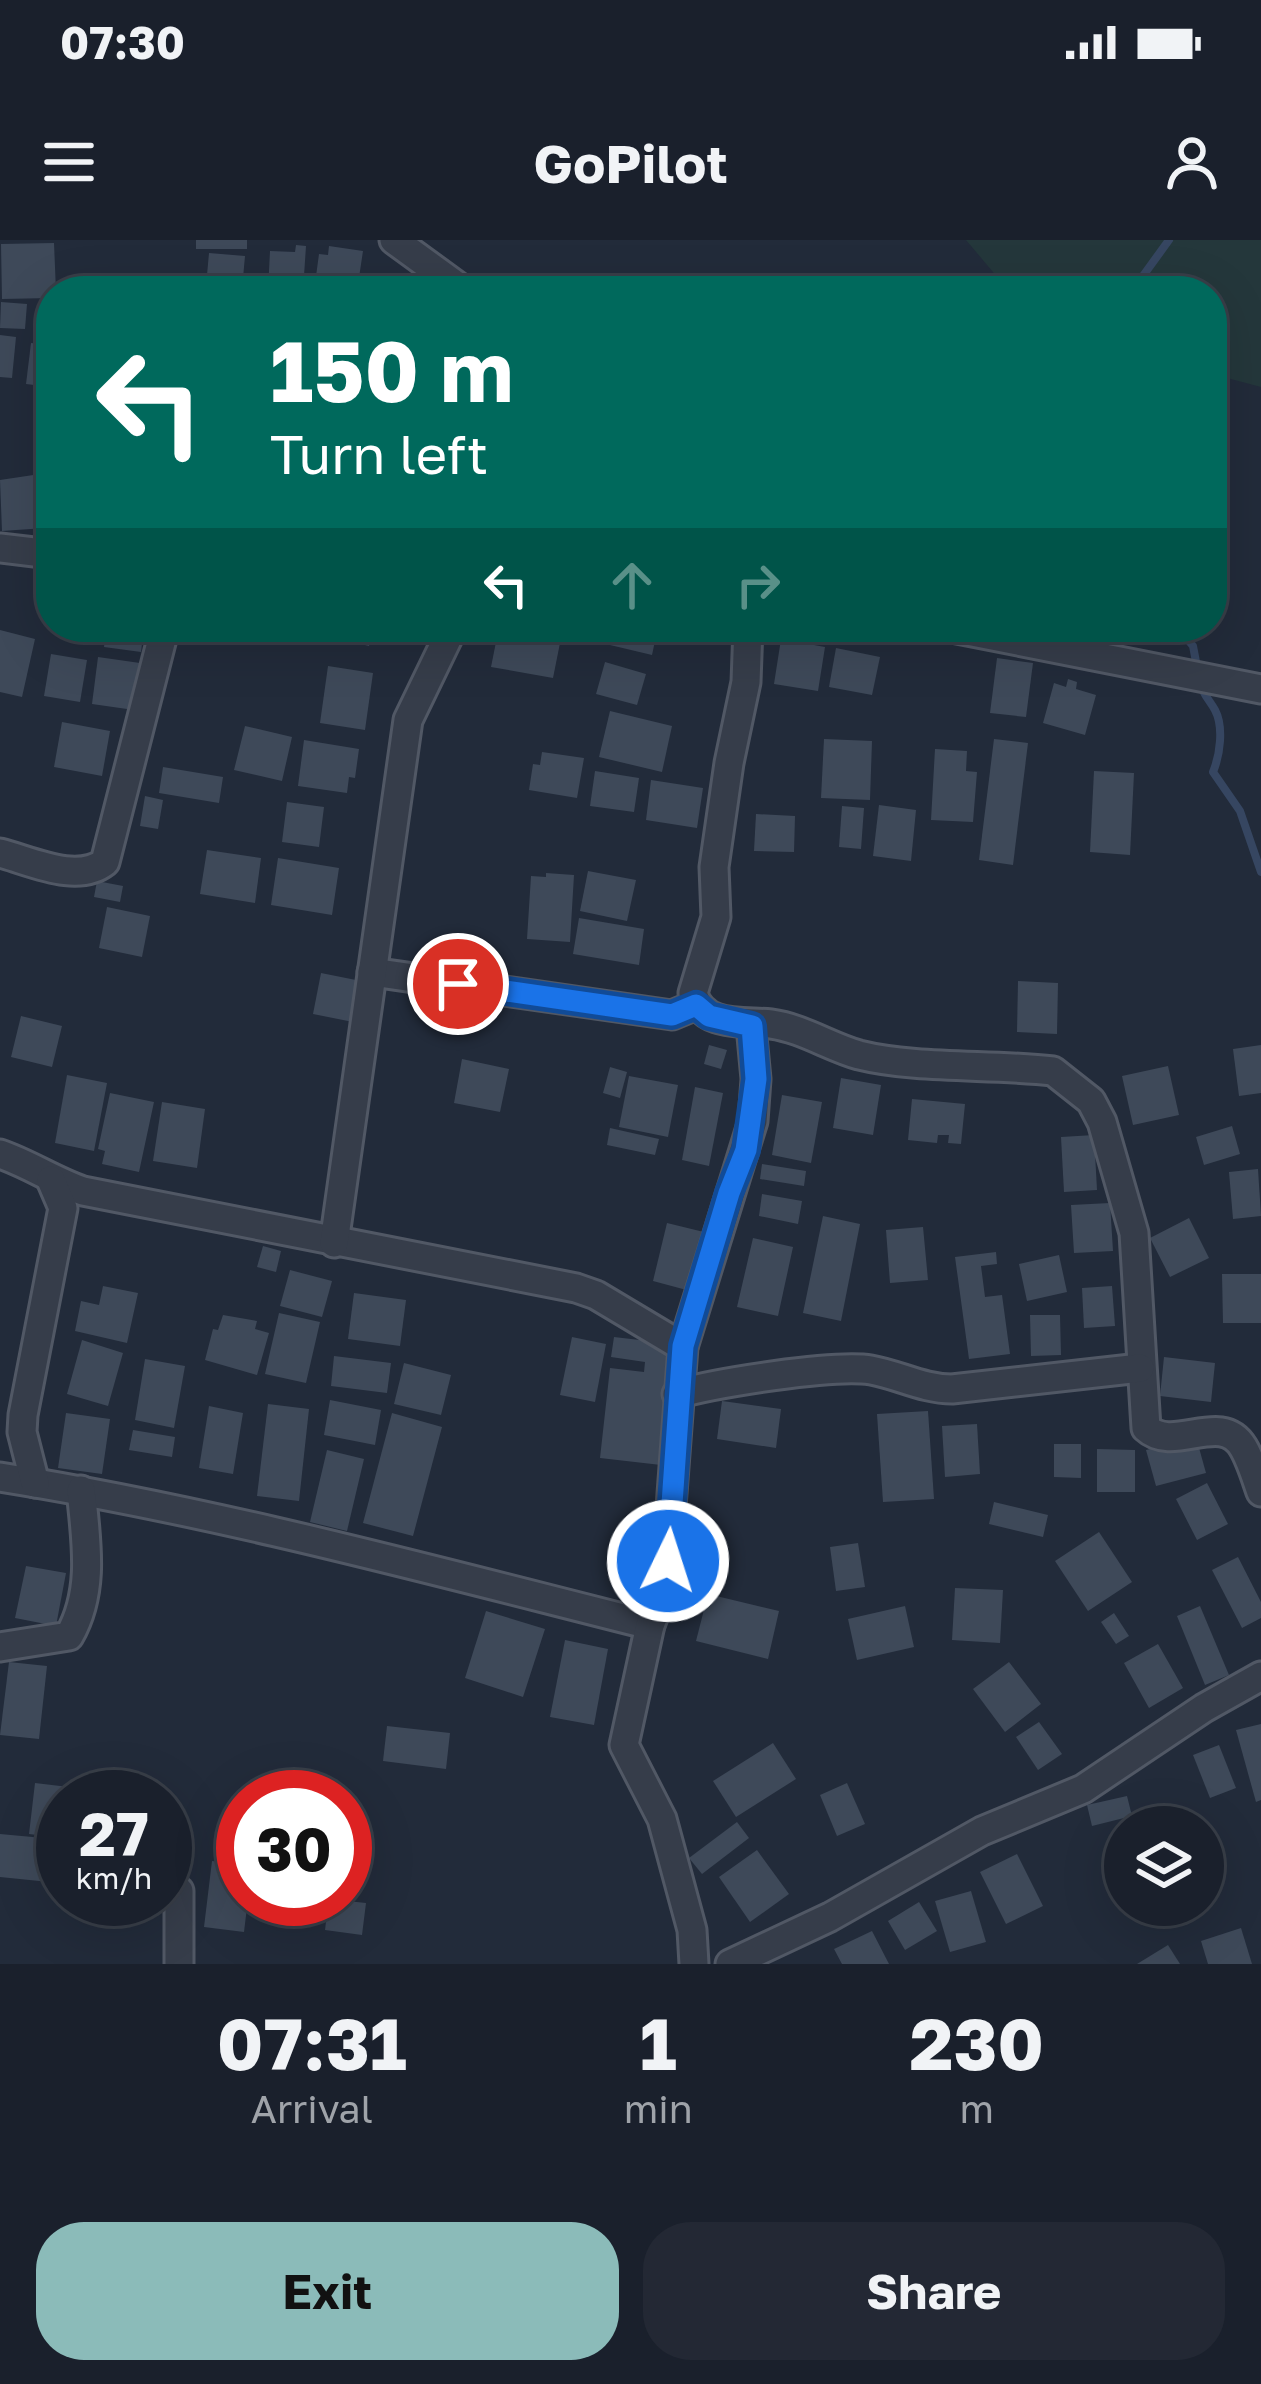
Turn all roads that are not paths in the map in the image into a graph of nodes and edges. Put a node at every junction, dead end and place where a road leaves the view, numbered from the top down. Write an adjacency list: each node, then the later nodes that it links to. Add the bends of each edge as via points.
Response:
1 (394, 240): 2 (street)
2 (443, 276)
3 (0, 548): 4 (street)
4 (36, 552)
5 (161, 642): 10 (street, via 105,862 79,873)
6 (446, 642): 11 (street, via 409,720)
7 (747, 642): 12 (street, via 714,867 716,917)
8 (1023, 642): 9 (street)
9 (1261, 689)
10 (0, 853)
11 (373, 972): 12 (street, via 672,1015); 16 (street)
12 (696, 1005): 13 (street)
13 (752, 1026): 17 (street, via 750,1136); 18 (street, via 768,1023 859,1055 1053,1072 1074,1084 1102,1122 1134,1233)
14 (0, 1154): 15 (street)
15 (73, 1200): 16 (street); 21 (street, via 22,1415)
16 (334, 1243): 17 (street, via 576,1288)
17 (683, 1346): 19 (street)
18 (1140, 1368): 19 (street, via 952,1389 877,1371 832,1370); 23 (street, via 1146,1428 1168,1438 1232,1434)
19 (677, 1394): 24 (street, via 665,1587)
20 (0, 1478): 21 (street)
21 (35, 1483): 22 (street)
22 (81, 1490): 24 (street); 25 (street, via 83,1611 70,1636)
23 (1261, 1492)
24 (650, 1625): 29 (street, via 624,1744 662,1819)
25 (0, 1647)
26 (1261, 1676): 30 (street, via 1083,1789 982,1831)
27 (179, 1926): 28 (street)
28 (179, 1964)
29 (694, 1964)
30 (730, 1964)

